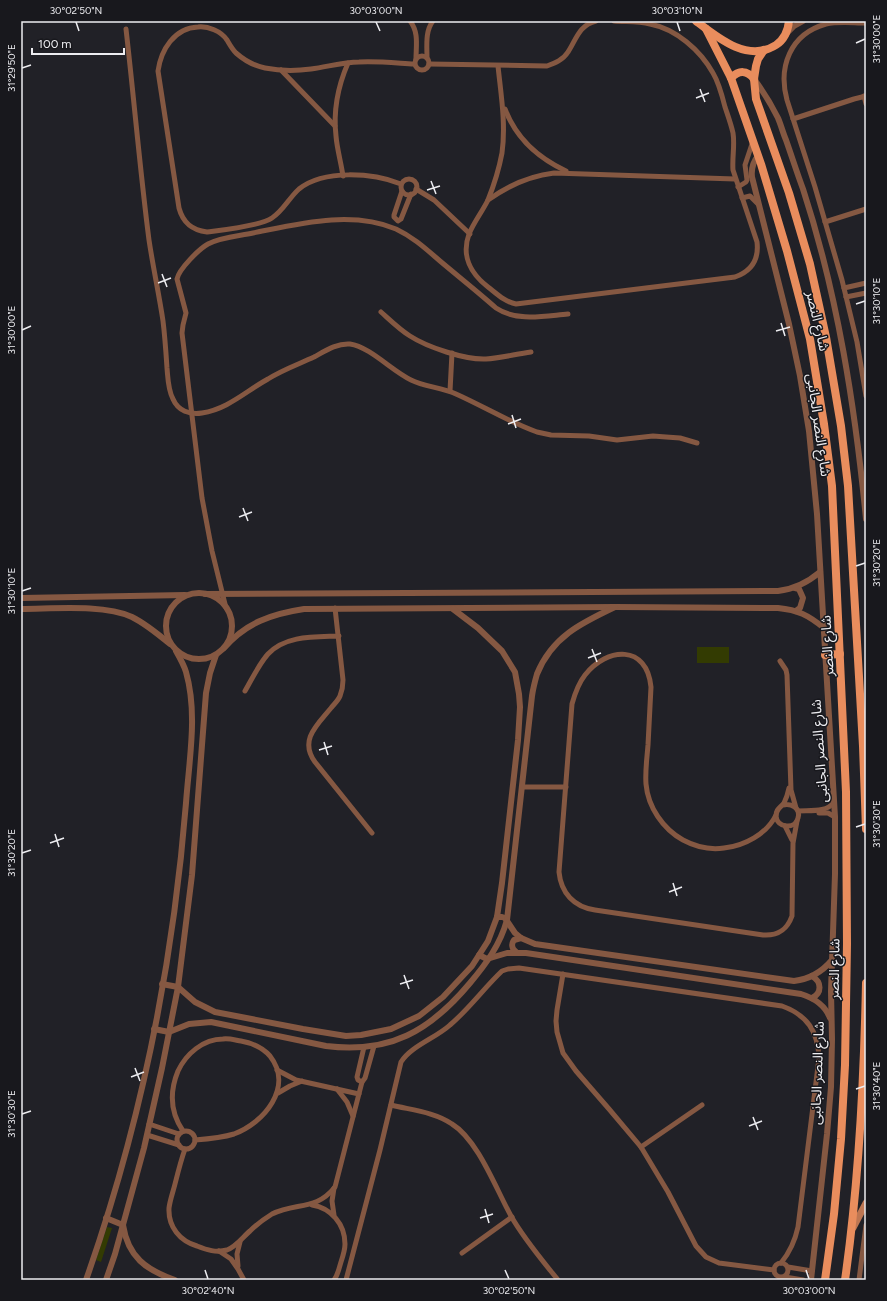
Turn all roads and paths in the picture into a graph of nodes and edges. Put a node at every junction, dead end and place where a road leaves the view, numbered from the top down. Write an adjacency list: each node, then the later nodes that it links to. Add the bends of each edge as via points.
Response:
1 (410, 21): 13 (street, via 417,36)
2 (433, 21): 14 (street, via 427,35)
3 (596, 21): 16 (street, via 580,30 568,53 555,63 547,66)
4 (614, 21): 29 (street, via 650,24 663,28 686,42 706,62 719,86 732,132)
5 (696, 21): 10 (main road)
6 (789, 21): 11 (main road)
7 (803, 21): 11 (street)
8 (866, 23): 23 (street, via 825,24 807,33 792,48 783,79)
9 (126, 29): 52 (street, via 149,240 163,324 169,383 177,406)
10 (706, 29): 12 (main road, via 734,47 753,51); 18 (main road, شارع النصر)
11 (787, 33): 12 (main road, via 780,42)
12 (764, 50): 19 (main road, شارع النصر, via 758,58)
13 (415, 61): 14 (street, via 423,56); 14 (street, via 416,68 421,71 426,70); 15 (street)
14 (428, 61): 16 (street)
15 (348, 63): 17 (street, via 310,69); 24 (street, via 340,83)
16 (498, 66): 21 (street)
17 (281, 70): 24 (street); 28 (street, via 265,68 248,61 235,52 222,35 205,27 184,31 166,47 159,62 159,79 181,216 192,228 207,232 267,221 278,214 306,184 323,178)
18 (731, 78): 19 (main road, via 740,72 746,72); 25 (main road, شارع النصر)
19 (754, 79): 54 (street, via 779,119 821,248 848,379); 88 (main road, شارع النصر, via 759,107 810,264 837,396 848,486)
20 (865, 96): 22 (street); 23 (street)
21 (502, 103): 27 (street, via 514,128 528,145 544,159); 36 (street, via 502,153)
22 (866, 104)
23 (793, 119): 39 (street)
24 (335, 126): 28 (street)
25 (753, 140): 26 (main road, شارع النصر); 31 (street, via 746,165 747,180)
26 (758, 156): 37 (street, شارع النصر الجانبى, via 751,172); 72 (main road, شارع النصر, via 801,302 820,398 832,486)
27 (569, 172): 29 (street); 36 (street, via 554,172 526,179 512,184)
28 (343, 176): 30 (street, via 373,176)
29 (735, 178): 31 (street)
30 (401, 184): 32 (street, via 404,180 411,179 415,182); 33 (street)
31 (738, 186): 35 (street)
32 (416, 189): 34 (street); 40 (street, via 434,200)
33 (402, 191): 34 (street); 34 (street, via 394,215 398,221 402,219)
34 (410, 194)
35 (742, 198): 37 (street, via 750,196); 40 (street, via 758,249 754,264 735,278 516,304 506,301 475,275 467,255)
36 (487, 201): 40 (street)
37 (759, 206): 55 (street, شارع النصر الجانبى, via 804,396 814,479)
38 (866, 209): 39 (street)
39 (825, 222): 42 (street)
40 (470, 234)
41 (866, 283): 42 (street)
42 (844, 288): 44 (street)
43 (865, 294): 44 (street)
44 (846, 297): 49 (street)
45 (381, 312): 48 (street, via 414,339)
46 (568, 314): 52 (street, via 523,317 506,314 413,238 370,222 308,222 214,241 201,249 181,269 178,276 186,314 182,333)
47 (532, 352): 48 (street, via 486,359)
48 (452, 353): 50 (street)
49 (864, 368): 51 (street)
50 (450, 391): 52 (street, via 412,381 361,348 345,344 334,346 266,379 225,406); 53 (street, via 530,430 544,434 617,440 653,436 680,438)
51 (866, 396)
52 (192, 414): 58 (street, via 202,498)
53 (696, 443)
54 (866, 519)
55 (820, 572): 56 (street); 67 (street, شارع النصر الجانبى)
56 (795, 588): 58 (street, via 770,591); 66 (street, via 799,589 803,598 800,608)
57 (205, 594): 58 (street); 59 (street); 62 (street)
58 (222, 594): 62 (street)
59 (189, 595): 60 (street); 69 (street, via 174,604 166,619 167,637)
60 (21, 598)
61 (615, 607): 65 (street); 66 (street, via 778,608); 78 (street, via 574,628 556,644 541,667 532,696)
62 (226, 608): 70 (street, via 232,624 230,637)
63 (335, 608): 65 (street); 68 (street); 70 (street, via 304,609 274,615 246,628)
64 (21, 609): 69 (street, via 94,608 113,611 131,617)
65 (453, 609): 91 (street, via 502,651 514,672 519,694 520,720)
66 (796, 611): 67 (street, via 805,614)
67 (824, 628): 74 (street, شارع النصر الجانبى)
68 (339, 636): 76 (street, via 304,638 276,648 264,660); 89 (street, via 342,691 338,700 311,734 308,750)
69 (171, 645): 71 (street)
70 (224, 648): 73 (street)
71 (176, 651): 73 (street, via 200,660); 101 (street, via 185,670 192,712 179,867)
72 (840, 654): 74 (main road); 153 (main road, شارع النصر, via 847,845 846,1028 844,1102)
73 (216, 655): 102 (street, via 206,693 192,875)
74 (825, 655): 80 (street, شارع النصر الجانبى)
75 (780, 661): 77 (street, via 787,675)
76 (245, 691)
77 (790, 783): 81 (street); 82 (street)
78 (522, 787): 79 (street); 92 (street)
79 (566, 787): 87 (street, via 572,704 579,683 585,674 602,661 612,656 630,655 638,658 643,664 650,679 646,784 652,805 663,823 679,837 693,844 719,849 740,845); 90 (street, via 560,881 563,890 572,900 592,910 763,935 778,934 785,929 792,916)
80 (834, 802): 82 (street, via 824,809); 84 (street, شارع النصر الجانبى)
81 (782, 805): 82 (street, via 790,804); 83 (street)
82 (797, 811): 84 (street, via 824,812); 85 (street)
83 (776, 815): 86 (street); 87 (street)
84 (835, 817): 97 (street, شارع النصر الجانبى)
85 (797, 821): 86 (street, via 792,825); 90 (street)
86 (783, 826): 87 (street, via 771,826); 90 (street, via 789,831)
87 (766, 829)
88 (866, 829)
89 (372, 833)
90 (793, 843)
91 (497, 917): 92 (street); 95 (street, via 490,937)
92 (507, 920): 93 (street); 96 (street)
93 (521, 938): 94 (street, via 516,938 513,942 512,946); 99 (street, via 535,944 794,981)
94 (516, 952): 96 (street); 103 (street, via 800,994)
95 (479, 955): 96 (street); 102 (street, via 451,989 419,1016 391,1029 361,1035 346,1036 215,1012 195,1002)
96 (490, 958): 108 (street, via 441,1014 410,1034)
97 (832, 960): 99 (street); 104 (street, شارع النصر الجانبى)
98 (563, 974): 116 (street, via 513,967 502,971 452,1024 404,1058 399,1068); 124 (street, via 556,1021 563,1053); 138 (street, via 782,1006 796,1012 807,1022 813,1030 819,1058 798,1227 792,1246)
99 (812, 976): 103 (street, via 820,987 818,994)
100 (866, 983): 105 (main road)
101 (162, 984): 102 (street); 106 (street)
102 (178, 986): 107 (street)
103 (812, 998): 104 (street, via 822,1005)
104 (831, 1021): 142 (street, شارع النصر الجانبى, via 829,1110)
105 (865, 1024): 134 (main road)
106 (154, 1029): 107 (street); 131 (street, via 129,1144)
107 (169, 1032): 109 (street, via 189,1024 211,1022 326,1046); 119 (street)
108 (374, 1046): 109 (street); 112 (street, via 366,1078)
109 (364, 1047): 112 (street, via 357,1077)
110 (277, 1070): 111 (street); 114 (street); 120 (street, via 264,1050 249,1043 224,1038 201,1045 184,1061 173,1086 173,1109)
111 (303, 1081): 113 (street); 114 (street)
112 (362, 1082): 115 (street)
113 (338, 1089): 115 (street); 118 (street)
114 (278, 1092): 122 (street, via 266,1111 242,1130 227,1136)
115 (359, 1094): 118 (street)
116 (391, 1105): 130 (street, via 443,1119 461,1130 475,1148); 149 (street)
117 (702, 1106): 124 (street)
118 (353, 1117): 126 (street)
119 (149, 1124): 120 (street); 121 (street)
120 (181, 1133): 122 (street, via 190,1132); 123 (street, via 177,1138)
121 (146, 1135): 123 (street); 132 (street)
122 (195, 1140): 125 (street, via 192,1147)
123 (178, 1145): 125 (street)
124 (641, 1147): 141 (street, via 696,1246 706,1256 719,1263)
125 (185, 1149): 136 (street, via 169,1206 171,1222 184,1240)
126 (335, 1187): 128 (street, via 324,1198); 129 (street, via 332,1201)
127 (866, 1203): 134 (main road)
128 (311, 1204): 129 (street); 135 (street, via 272,1214)
129 (334, 1215): 148 (street, via 342,1229 345,1244)
130 (512, 1217): 137 (street); 150 (street, via 532,1248)
131 (106, 1218): 132 (street); 144 (street)
132 (123, 1225): 145 (street); 146 (street, via 127,1241 143,1265)
133 (866, 1225): 155 (street)
134 (853, 1228): 154 (main road)
135 (241, 1240): 136 (street, via 235,1246); 140 (street, via 237,1254)
136 (219, 1251): 140 (street, via 231,1259)
137 (462, 1253)
138 (781, 1263): 139 (street); 141 (street, via 776,1264)
139 (788, 1267): 142 (street); 143 (street, via 788,1272)
140 (238, 1269): 147 (street)
141 (774, 1270): 143 (street, via 776,1276)
142 (812, 1271): 152 (street, شارع النصر الجانبى)
143 (782, 1278): 151 (street)
144 (86, 1280)
145 (106, 1280)
146 (176, 1280)
147 (244, 1280)
148 (334, 1280)
149 (346, 1280)
150 (558, 1280)
151 (803, 1280)
152 (810, 1280)
153 (825, 1280)
154 (845, 1280)
155 (859, 1280)

